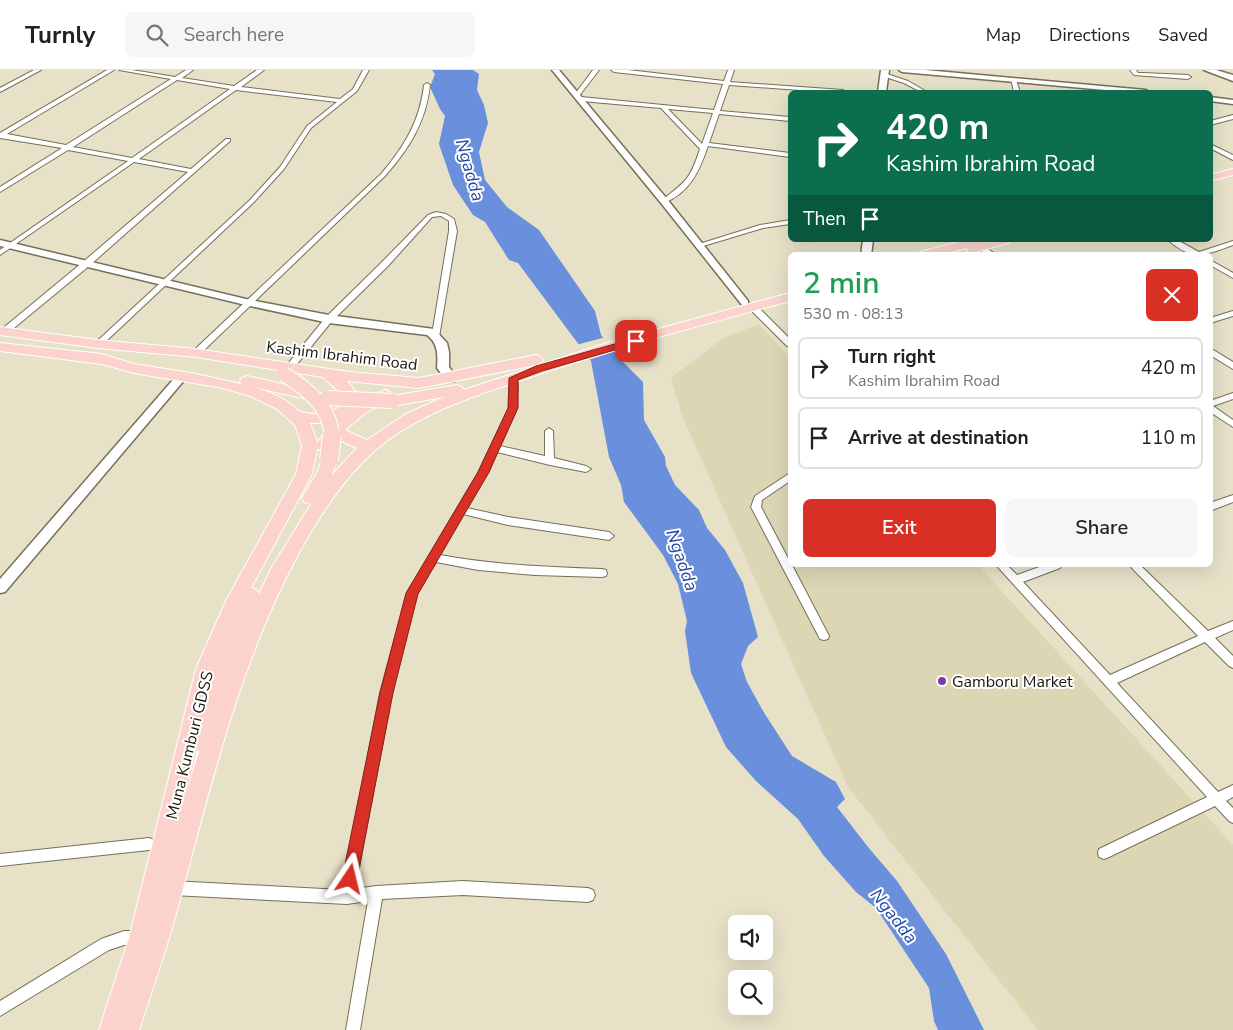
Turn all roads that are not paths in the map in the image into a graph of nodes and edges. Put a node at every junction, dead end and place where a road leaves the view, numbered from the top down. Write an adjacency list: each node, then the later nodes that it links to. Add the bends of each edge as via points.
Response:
1 (38, 70): 22 (street)
2 (111, 70): 38 (street)
3 (122, 70): 17 (street)
4 (190, 70): 17 (street)
5 (261, 70): 21 (street)
6 (366, 70): 31 (street, via 355,90)
7 (555, 70): 29 (street)
8 (596, 70): 29 (street)
9 (614, 70): 19 (street)
10 (731, 70): 19 (street)
11 (902, 70): 18 (street)
12 (1133, 70): 15 (street, via 1142,75)
13 (1208, 70): 16 (main road)
14 (887, 74): 24 (main road); 25 (street); 26 (street)
15 (1188, 78)
16 (1233, 78)
17 (178, 79): 21 (street); 41 (street)
18 (1013, 80): 27 (street); 28 (street)
19 (726, 83): 23 (street); 34 (street)
20 (427, 85): 71 (street, via 420,121 395,163)
21 (235, 88): 31 (street); 45 (street)
22 (0, 90)
23 (817, 90)
24 (883, 90)
25 (913, 90)
26 (920, 90)
27 (1016, 90)
28 (1102, 90)
29 (579, 97): 33 (street); 52 (street)
30 (1213, 99): 32 (street)
31 (343, 101): 68 (street, via 309,128 282,168 257,196)
32 (1233, 102)
33 (664, 108): 34 (street); 40 (street)
34 (715, 113): 36 (street); 40 (street)
35 (1233, 117): 37 (street)
36 (788, 119)
37 (1213, 121)
38 (0, 135): 41 (street)
39 (228, 140): 46 (street)
40 (704, 146): 43 (street); 52 (street, via 696,171 688,183)
41 (68, 147): 45 (street); 51 (street)
42 (1213, 148): 44 (street)
43 (788, 155)
44 (1233, 158)
45 (134, 160): 46 (street); 56 (street)
46 (194, 171): 65 (street)
47 (1233, 172): 48 (highway)
48 (1213, 177)
49 (1233, 178): 50 (highway)
50 (1213, 183)
51 (0, 190)
52 (664, 201): 58 (street)
53 (788, 222): 58 (street, via 762,226)
54 (1175, 242): 62 (street)
55 (978, 243): 59 (highway); 60 (highway); 61 (street)
56 (5, 244): 64 (street); 65 (main road)
57 (1233, 244): 63 (street)
58 (700, 245): 72 (street)
59 (938, 252)
60 (955, 252)
61 (988, 252)
62 (1193, 252)
63 (1208, 252)
64 (0, 253)
65 (86, 264): 68 (main road); 76 (street)
66 (1213, 264): 67 (street)
67 (1233, 276)
68 (164, 282): 71 (main road); 79 (street)
69 (788, 292): 72 (highway, Kashim Ibrahim Road)
70 (788, 297): 72 (highway, Kashim Ibrahim Road)
71 (250, 303): 74 (main road); 81 (street)
72 (749, 305): 78 (street); 84 (highway, Kashim Ibrahim Road)
73 (1233, 313): 75 (street)
74 (329, 319): 77 (main road); 77 (street, via 436,213 452,220 453,231); 86 (street)
75 (1213, 320)
76 (2, 333): 79 (highway, Kashim Ibrahim Road); 86 (highway, via 94,350)
77 (436, 335): 89 (main road, via 444,354 443,368)
78 (788, 342)
79 (98, 344): 81 (highway, Kashim Ibrahim Road)
80 (0, 346): 83 (highway)
81 (196, 353): 86 (highway, Kashim Ibrahim Road)
82 (1213, 353): 85 (street)
83 (104, 359): 84 (highway, bridge, via 226,376 327,398 393,401 434,395); 88 (highway, via 136,369)
84 (543, 364): 89 (highway, Kashim Ibrahim Road); 90 (highway, Kashim Ibrahim Road)
85 (1233, 366)
86 (287, 370): 87 (highway, Kashim Ibrahim Road); 128 (highway, bridge, via 320,402 332,432 333,447 319,485 277,548 248,603 220,671 183,818)
87 (323, 372): 91 (highway, Kashim Ibrahim Road); 95 (highway, via 346,387 350,393 350,404 336,417 323,420)
88 (182, 376): 95 (highway, via 263,395); 116 (street)
89 (451, 378): 91 (highway, Kashim Ibrahim Road)
90 (514, 378): 99 (highway, Kashim Ibrahim Road, via 418,415); 100 (street, via 513,408)
91 (419, 384): 97 (highway, Muna Kumburi GDSS, via 386,395 357,410)
92 (1233, 396): 93 (street)
93 (1213, 403)
94 (1213, 410): 96 (street)
95 (298, 416): 103 (highway, via 311,448)
96 (1233, 424)
97 (334, 431): 99 (highway); 103 (highway, Muna Kumburi GDSS)
98 (549, 431): 102 (street)
99 (369, 447): 101 (highway, Kashim Ibrahim Road)
100 (494, 448): 102 (street); 108 (street)
101 (354, 459): 128 (highway, Muna Kumburi GDSS, via 296,539 255,619 194,807)
102 (550, 462): 104 (street)
103 (307, 468): 132 (highway, Muna Kumburi GDSS, via 235,601 206,669)
104 (586, 469)
105 (788, 477): 118 (street, via 758,498 756,507)
106 (1233, 498): 107 (street)
107 (1213, 506)
108 (460, 510): 109 (street, via 508,521); 110 (street)
109 (609, 536)
110 (432, 557): 114 (street, via 478,566); 131 (street, via 412,593 402,628 386,693)
111 (1003, 567): 115 (street)
112 (1051, 567): 115 (street)
113 (1136, 567): 119 (street)
114 (602, 573)
115 (1016, 580): 121 (street)
116 (0, 588)
117 (1233, 625): 119 (street)
118 (824, 636)
119 (1208, 636): 120 (street); 121 (street)
120 (1233, 663)
121 (1109, 681): 123 (street)
122 (1233, 791): 123 (street)
123 (1218, 798): 124 (street); 126 (street)
124 (1233, 817)
125 (149, 844): 127 (street)
126 (1104, 853)
127 (0, 860)
128 (172, 888): 131 (street); 135 (highway)
129 (376, 893): 130 (street, via 462,888); 131 (street); 136 (street)
130 (588, 895)
131 (347, 897)
132 (141, 938): 133 (street, via 124,938 106,944); 134 (highway, Muna Kumburi GDSS)
133 (0, 1009)
134 (112, 1030)
135 (126, 1030)
136 (352, 1030)

